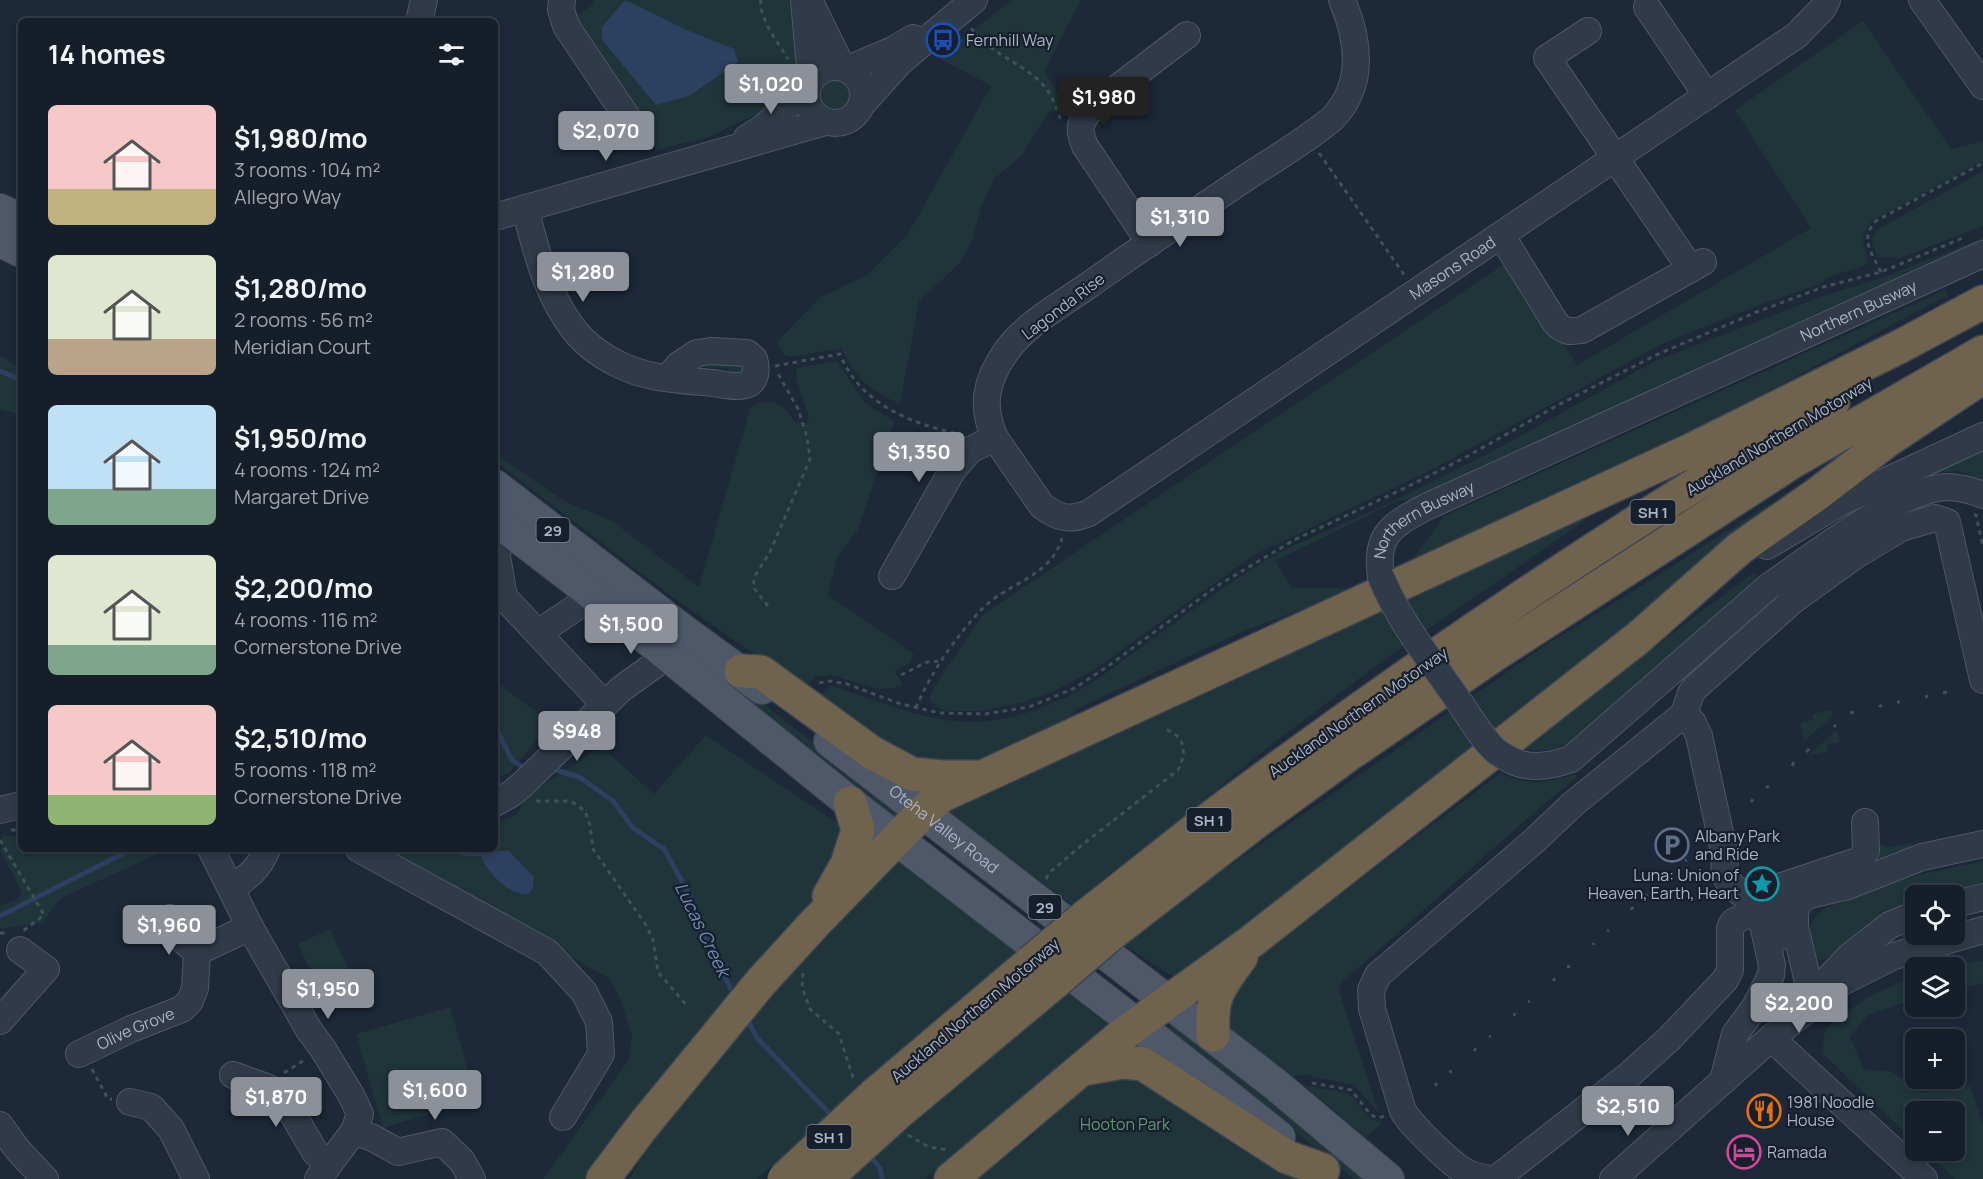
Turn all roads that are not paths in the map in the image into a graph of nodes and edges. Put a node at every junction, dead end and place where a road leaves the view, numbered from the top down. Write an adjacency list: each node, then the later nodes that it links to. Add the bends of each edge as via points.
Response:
1 (424, 0): 10 (street)
2 (562, 0): 19 (street, via 566,26)
3 (804, 0): 14 (street)
4 (809, 0): 13 (street)
5 (1342, 0): 28 (street, Lagonda Rise, via 1350,18 1357,56 1351,92 1340,111 1308,137)
6 (1827, 0): 16 (street, Masons Road, via 1797,35)
7 (1922, 0): 15 (street)
8 (967, 6): 13 (street, via 892,50); 17 (street, via 900,62)
9 (1647, 7): 16 (street)
10 (420, 18)
11 (1587, 31): 21 (street, via 1547,58)
12 (1187, 36): 28 (street, via 1092,107 1079,132)
13 (845, 68): 14 (street, via 828,67); 17 (street, via 857,76 862,86)
14 (809, 84): 18 (street, via 808,105); 20 (street, via 764,128)
15 (1983, 86)
16 (1707, 96): 21 (street, Masons Road)
17 (862, 103): 18 (street, via 851,118)
18 (825, 122): 20 (street)
19 (633, 126)
20 (729, 150): 22 (street)
21 (1615, 157): 26 (street, Masons Road); 26 (street, via 1697,266 1582,330 1564,331)
22 (525, 208): 24 (street); 35 (street, via 552,296 575,332 597,353 620,365)
23 (0, 210): 25 (main road)
24 (498, 216)
25 (18, 219)
26 (1501, 235): 40 (street, Masons Road, via 1089,513)
27 (0, 241): 30 (main road)
28 (1150, 243): 36 (street, Lagonda Rise, via 1026,330 1006,351 986,394 986,411)
29 (1978, 244): 39 (street, Northern Busway, bridge, via 1399,522 1384,539 1381,577 1407,627 1498,753 1536,766 1556,764 1571,759 1768,587 1874,515 1927,490 1949,487)
30 (18, 250)
31 (1983, 302): 50 (highway, via 1693,449)
32 (1983, 316): 74 (highway, Auckland Northern Motorway / SH 1, via 1771,438 1478,627 1233,801)
33 (1983, 352): 74 (highway, Auckland Northern Motorway / SH 1, via 1792,462 1497,653 1256,822)
34 (1983, 377): 46 (highway, via 1888,440 1740,548)
35 (667, 378)
36 (993, 433): 40 (street, Lagonda Rise, via 1042,506); 43 (street, via 970,450 952,471)
37 (1983, 436): 46 (street, via 1841,502 1749,557)
38 (498, 489): 47 (main road, Oteha Valley Road / 29)
39 (1983, 495)
40 (1066, 519)
41 (498, 521): 44 (main road, Oteha Valley Road / 29)
42 (498, 562): 45 (street, via 504,597)
43 (892, 576)
44 (593, 596): 45 (street); 47 (main road, Oteha Valley Road / 29)
45 (538, 633): 51 (street)
46 (1638, 638): 81 (highway)
47 (666, 642): 48 (main road, Oteha Valley Road / 29); 51 (street, via 642,654); 56 (main road, Oteha Valley Road / 29)
48 (741, 671): 54 (highway, via 761,672 871,752 912,774); 59 (main road, Oteha Valley Road / 29)
49 (1983, 680): 52 (street, via 1947,522 1935,518 1900,528 1791,602 1695,688)
50 (1180, 686): 53 (street, via 1111,701); 54 (highway)
51 (613, 697): 55 (street, via 545,763 528,792 511,794)
52 (1684, 714): 71 (street, via 1699,736 1728,882 1756,903); 71 (street, via 1573,804 1378,975 1371,990 1372,1009 1403,1111 1410,1123 1462,1171 1481,1179 1496,1179 1629,1075 1707,1000 1730,970 1733,922 1747,915)
53 (1072, 717)
54 (979, 777): 59 (highway, via 941,796)
55 (498, 801)
56 (850, 803): 63 (main road, Oteha Valley Road / 29); 73 (highway, via 858,830 847,864)
57 (18, 806): 58 (street)
58 (0, 810)
59 (922, 813): 63 (highway); 85 (main road, Oteha Valley Road / 29)
60 (18, 820): 61 (street)
61 (0, 821)
62 (1865, 822): 86 (street, via 1866,846 1860,860 1782,886 1776,895 1774,913 1787,972 1795,993)
63 (898, 839): 73 (highway); 88 (main road, Oteha Valley Road / 29)
64 (1983, 844): 86 (street, via 1922,858 1800,901 1795,927)
65 (213, 852): 68 (street)
66 (266, 852): 68 (street, via 253,873)
67 (365, 852): 97 (street, via 548,952 584,992 599,1022 601,1054)
68 (232, 887): 75 (street)
69 (1983, 897): 70 (street)
70 (1965, 901)
71 (1761, 916): 94 (street, via 1772,965 1770,975 1755,1007 1735,1034)
72 (1905, 919): 86 (street, via 1890,925 1850,956 1827,980)
73 (814, 924): 105 (highway, via 761,982)
74 (1098, 925): 96 (highway, Auckland Northern Motorway / SH 1, bridge)
75 (250, 927): 84 (street); 99 (street, via 351,1095 360,1114)
76 (147, 928): 84 (street, via 170,918 185,942)
77 (1983, 930): 78 (street)
78 (1965, 936)
79 (18, 938): 87 (street, via 46,969)
80 (1983, 938): 82 (street)
81 (1252, 941): 85 (highway); 89 (highway, via 1217,992 1211,1010)
82 (1965, 941)
83 (1937, 945): 86 (street, via 1867,968)
84 (197, 952): 91 (street, Olive Grove, via 195,988 182,1009)
85 (1167, 1001): 88 (highway); 89 (main road, Oteha Valley Road / 29)
86 (1813, 1003): 90 (street)
87 (0, 1021)
88 (1136, 1024): 92 (highway); 101 (main road, Oteha Valley Road / 29)
89 (1213, 1035): 109 (main road, Oteha Valley Road / 29)
90 (1771, 1038): 94 (street); 111 (street)
91 (84, 1052)
92 (1083, 1069): 101 (highway, via 1123,1062 1143,1064 1287,1157); 108 (highway)
93 (232, 1075): 100 (street, via 269,1088 285,1101)
94 (1723, 1082): 110 (street)
95 (130, 1102): 103 (street, via 151,1107 171,1129)
96 (886, 1104): 106 (highway, Auckland Northern Motorway / SH 1, bridge); 107 (highway, Auckland Northern Motorway / SH 1, bridge)
97 (563, 1117)
98 (0, 1125): 102 (street)
99 (354, 1131): 100 (street); 104 (street, via 398,1152 442,1142 462,1161)
100 (322, 1171)
101 (1328, 1174)
102 (45, 1179)
103 (196, 1179)
104 (472, 1179)
105 (603, 1179)
106 (784, 1179)
107 (825, 1179)
108 (951, 1179)
109 (1388, 1179)
110 (1613, 1179)
111 (1924, 1179)

